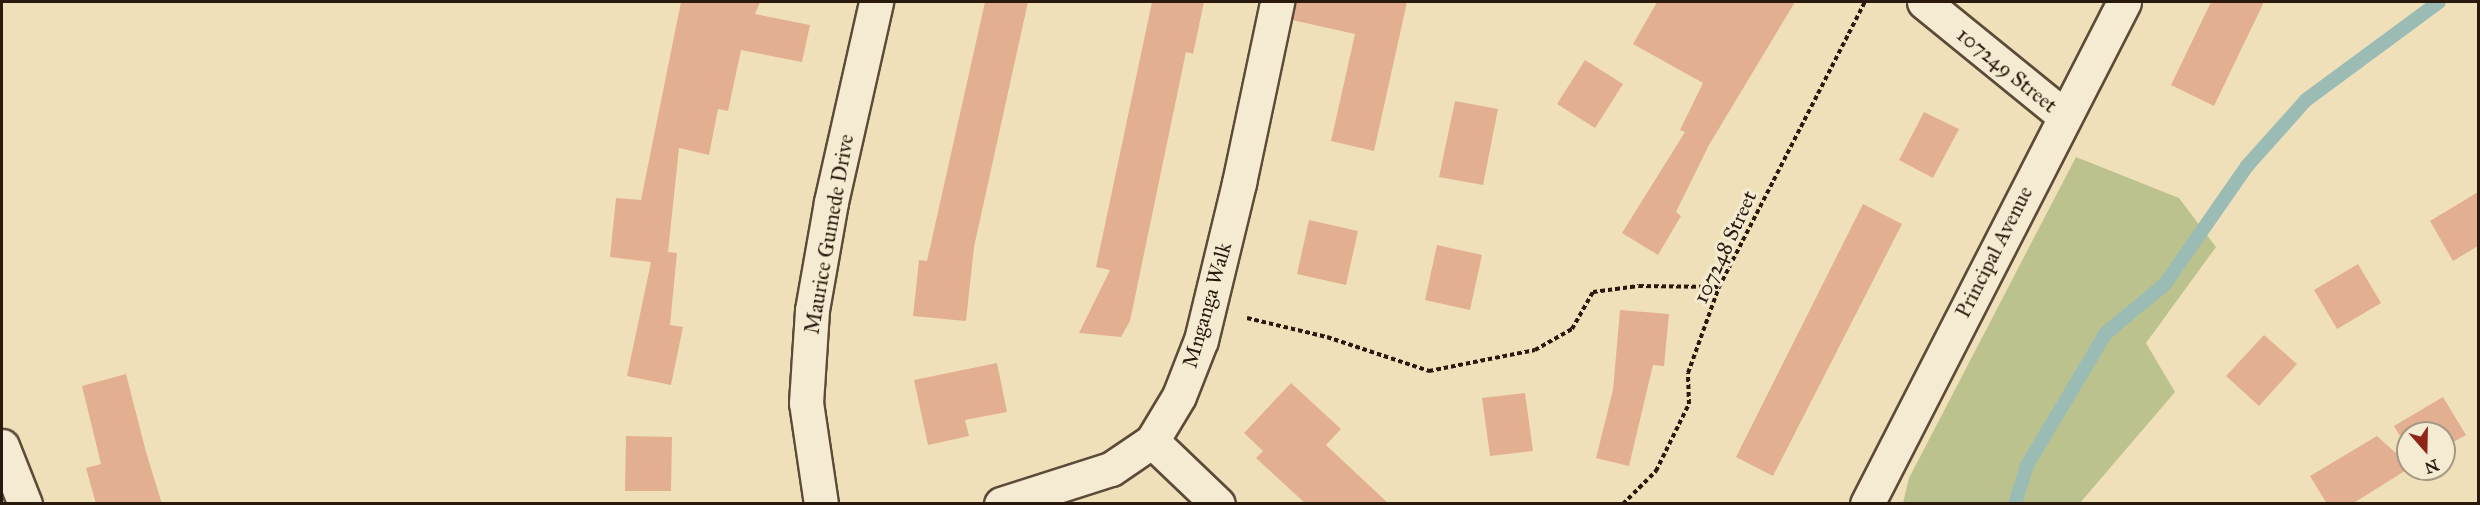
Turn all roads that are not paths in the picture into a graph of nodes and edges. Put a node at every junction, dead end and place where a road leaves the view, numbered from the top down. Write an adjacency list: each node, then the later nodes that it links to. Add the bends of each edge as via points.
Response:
1 (876, 2): 9 (street, Maurice Gumede Drive, via 831,202 812,310 806,403)
2 (1277, 2): 6 (street, Mnganga Walk, via 1208,308 1179,396)
3 (1924, 2): 5 (street, 107249 Street)
4 (2124, 2): 5 (street, Principal Avenue)
5 (2063, 115): 12 (street, Principal Avenue)
6 (1152, 441): 10 (street, Mnganga Walk, via 1111,469); 11 (street)
7 (2, 446): 8 (street)
8 (25, 504)
9 (820, 504)
10 (1001, 504)
11 (1218, 504)
12 (1867, 504)

